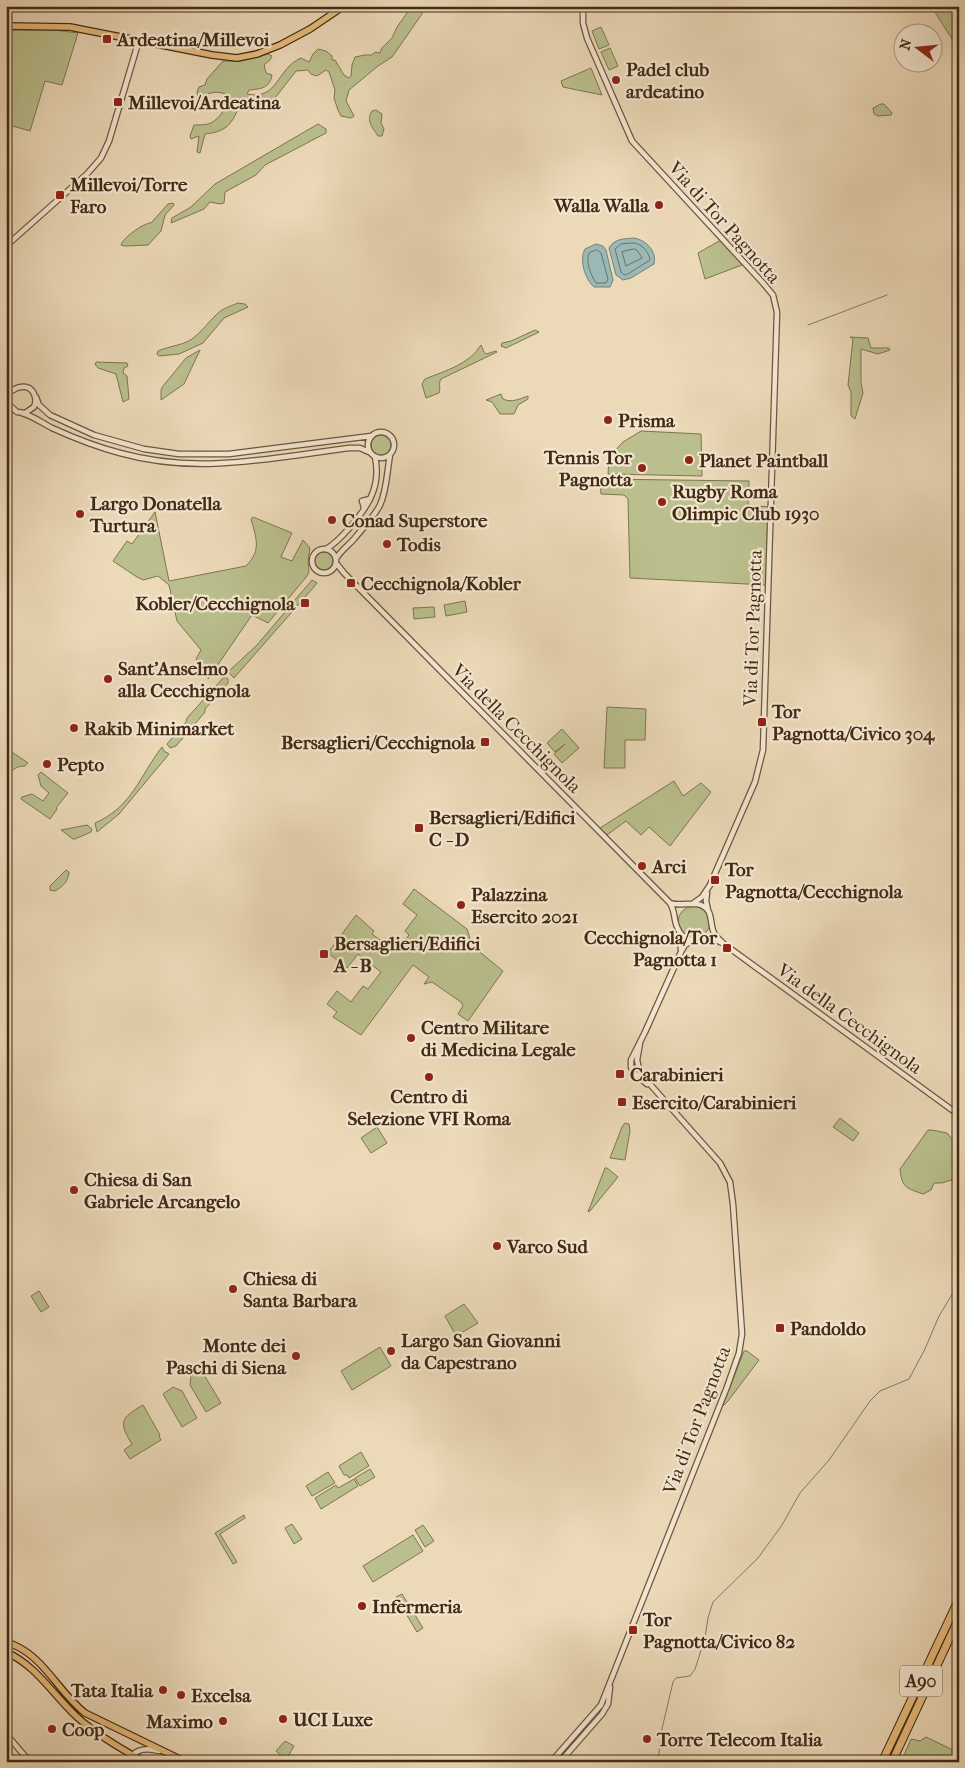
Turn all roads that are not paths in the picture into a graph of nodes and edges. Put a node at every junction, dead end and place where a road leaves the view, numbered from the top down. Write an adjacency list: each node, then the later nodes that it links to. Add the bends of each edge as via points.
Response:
1 (344, 6): 4 (main road, via 284,43 243,58)
2 (583, 6): 20 (street, Via di Tor Pagnotta, via 587,38 632,141 763,283 772,295 777,312 763,750 755,782)
3 (6, 26): 4 (main road, via 65,27)
4 (139, 40): 5 (street, via 101,158 88,174)
5 (6, 246)
6 (13, 391): 7 (street); 8 (street, via 28,387); 10 (street, via 9,400)
7 (6, 393)
8 (36, 397): 11 (street, via 34,407); 12 (street, via 39,405 50,414 94,435 144,449 179,454 229,454)
9 (6, 402): 10 (street)
10 (11, 406): 11 (street)
11 (22, 413): 13 (street, via 103,448 166,463 222,464 349,448)
12 (371, 436): 13 (street); 14 (street, via 381,432 390,436 394,446)
13 (370, 452): 15 (street)
14 (390, 455): 15 (street); 17 (street, via 380,504)
15 (375, 457): 16 (street, via 377,467 373,494 363,512 348,524 347,531)
16 (326, 549): 17 (street, via 332,552); 18 (street, via 316,551 314,564 321,572)
17 (336, 561): 18 (street); 19 (street, Via della Cecchignola)
18 (332, 571): 19 (street)
19 (344, 573): 21 (street, Via della Cecchignola)
20 (710, 885): 22 (street, Via di Tor Pagnotta, via 704,895); 23 (street, Via di Tor Pagnotta, via 706,899)
21 (670, 902): 22 (street); 24 (street, Via della Cecchignola)
22 (689, 904): 23 (street, via 702,906); 24 (street)
23 (708, 911): 25 (street, Via della Cecchignola)
24 (676, 918): 26 (street, Via della Cecchignola)
25 (712, 924): 27 (street); 29 (street, Via della Cecchignola, via 714,934)
26 (680, 934): 28 (street); 30 (street, Via di Tor Pagnotta)
27 (702, 938): 28 (street, Via della Cecchignola); 29 (street, Via della Cecchignola)
28 (694, 940): 30 (street, Via di Tor Pagnotta)
29 (724, 944): 31 (street, Via della Cecchignola)
30 (681, 952): 36 (street, Via di Tor Pagnotta, via 632,1058 631,1069 654,1089 720,1162 730,1182 742,1340 739,1356)
31 (959, 1115)
32 (959, 1599): 49 (highway, A90)
33 (959, 1618): 50 (highway, A90)
34 (6, 1642): 39 (main road, via 35,1657 85,1713)
35 (6, 1652): 38 (main road, via 30,1666 82,1721)
36 (610, 1686): 47 (street, Via di Tor Pagnotta, via 599,1708); 48 (street, Via di Tor Pagnotta, via 605,1711)
37 (6, 1734): 44 (street)
38 (119, 1747): 41 (main road); 45 (street)
39 (166, 1752): 41 (street, via 145,1748); 46 (main road)
40 (6, 1753): 43 (street)
41 (132, 1755): 42 (main road); 45 (street)
42 (143, 1761)
43 (14, 1762)
44 (30, 1762)
45 (122, 1762)
46 (186, 1762)
47 (551, 1762)
48 (560, 1762)
49 (882, 1762)
50 (892, 1762)

